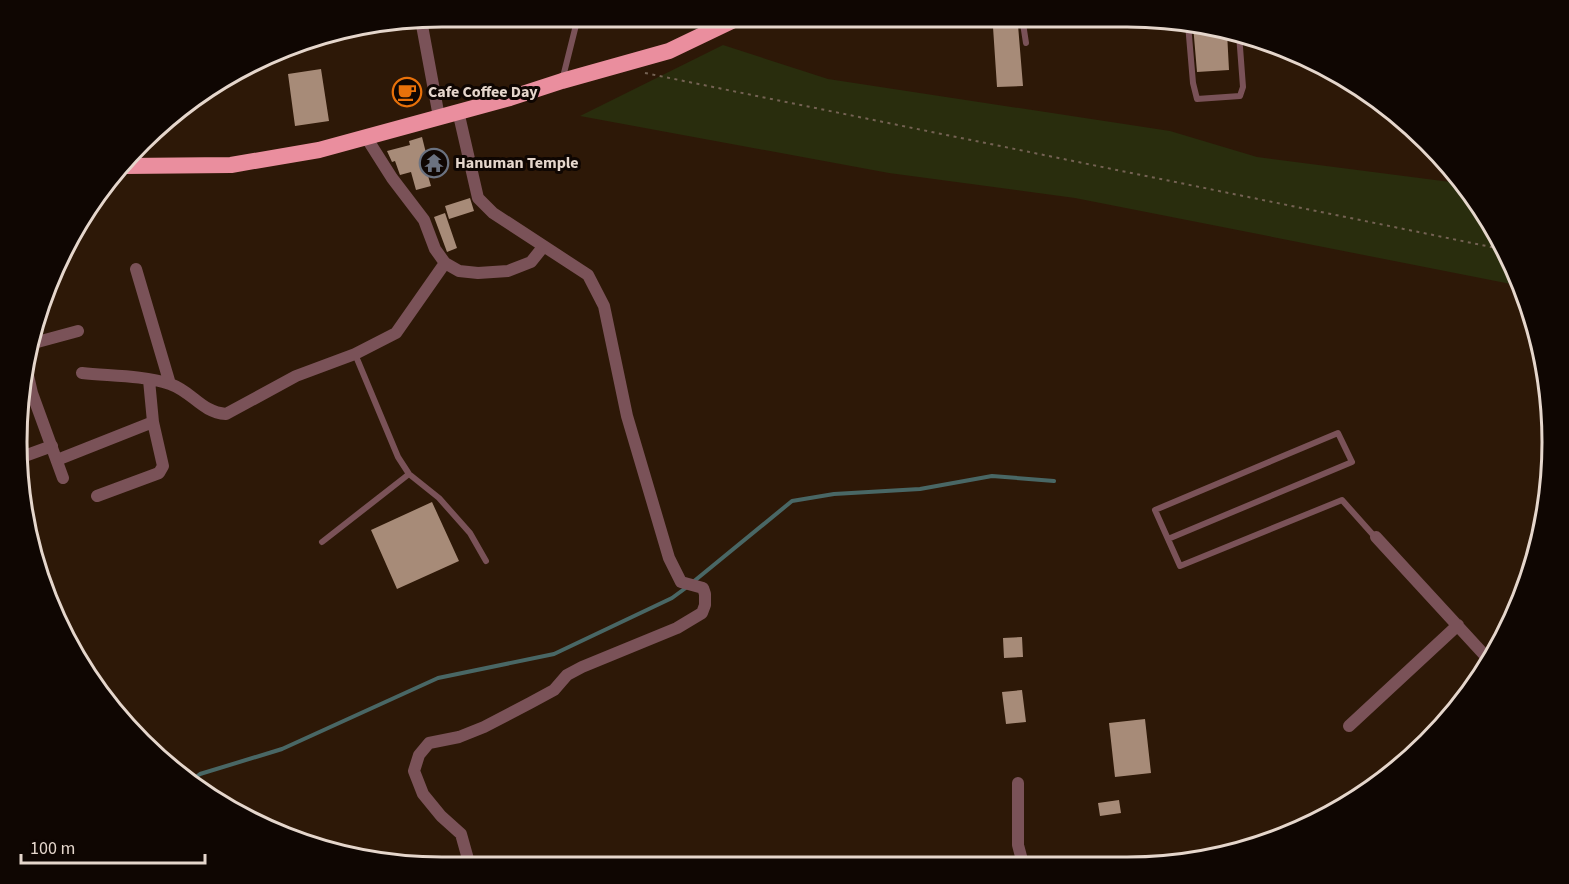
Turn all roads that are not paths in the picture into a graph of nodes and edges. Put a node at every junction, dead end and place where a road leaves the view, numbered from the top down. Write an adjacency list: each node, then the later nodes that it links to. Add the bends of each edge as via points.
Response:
1 (576, 27): 8 (lane)
2 (719, 27): 8 (highway, via 669,51)
3 (1024, 27): 6 (lane)
4 (422, 28): 10 (street)
5 (1189, 32): 7 (lane, via 1197,99 1240,96 1243,87)
6 (1026, 43)
7 (1240, 43)
8 (562, 81): 9 (highway)
9 (458, 111): 10 (highway); 13 (street, via 478,198)
10 (439, 117): 11 (highway)
11 (366, 137): 12 (highway, via 319,150 231,165); 14 (street, via 424,220)
12 (132, 166)
13 (543, 247): 14 (street, via 531,262 508,271 459,271); 38 (street, via 588,275 604,306 627,416 669,558 681,582 703,588 705,605 702,613 677,628 567,675 554,690 484,727 429,743 418,755 414,771 423,794 461,834)
14 (445, 263): 18 (street, via 396,333)
15 (136, 269): 21 (street)
16 (78, 331): 17 (street)
17 (40, 341)
18 (355, 354): 21 (street, via 296,376 226,414 203,408 189,393); 27 (lane, via 398,458)
19 (82, 373): 20 (street)
20 (149, 380): 21 (street); 23 (street)
21 (170, 384)
22 (30, 398): 24 (street)
23 (153, 422): 26 (street); 29 (street, via 164,466 159,472)
24 (52, 446): 25 (street); 26 (street)
25 (27, 455)
26 (57, 460): 28 (street)
27 (410, 474): 32 (lane); 33 (lane, via 439,498 470,533)
28 (63, 478)
29 (97, 496)
30 (1376, 537): 31 (lane, via 1342,500 1180,566); 34 (street)
31 (1168, 539): 31 (lane, via 1155,510 1338,433 1352,462)
32 (322, 542)
33 (486, 561)
34 (1458, 625): 35 (street); 36 (street)
35 (1484, 654)
36 (1349, 726)
37 (1018, 783): 39 (street)
38 (467, 857)
39 (1021, 857)

